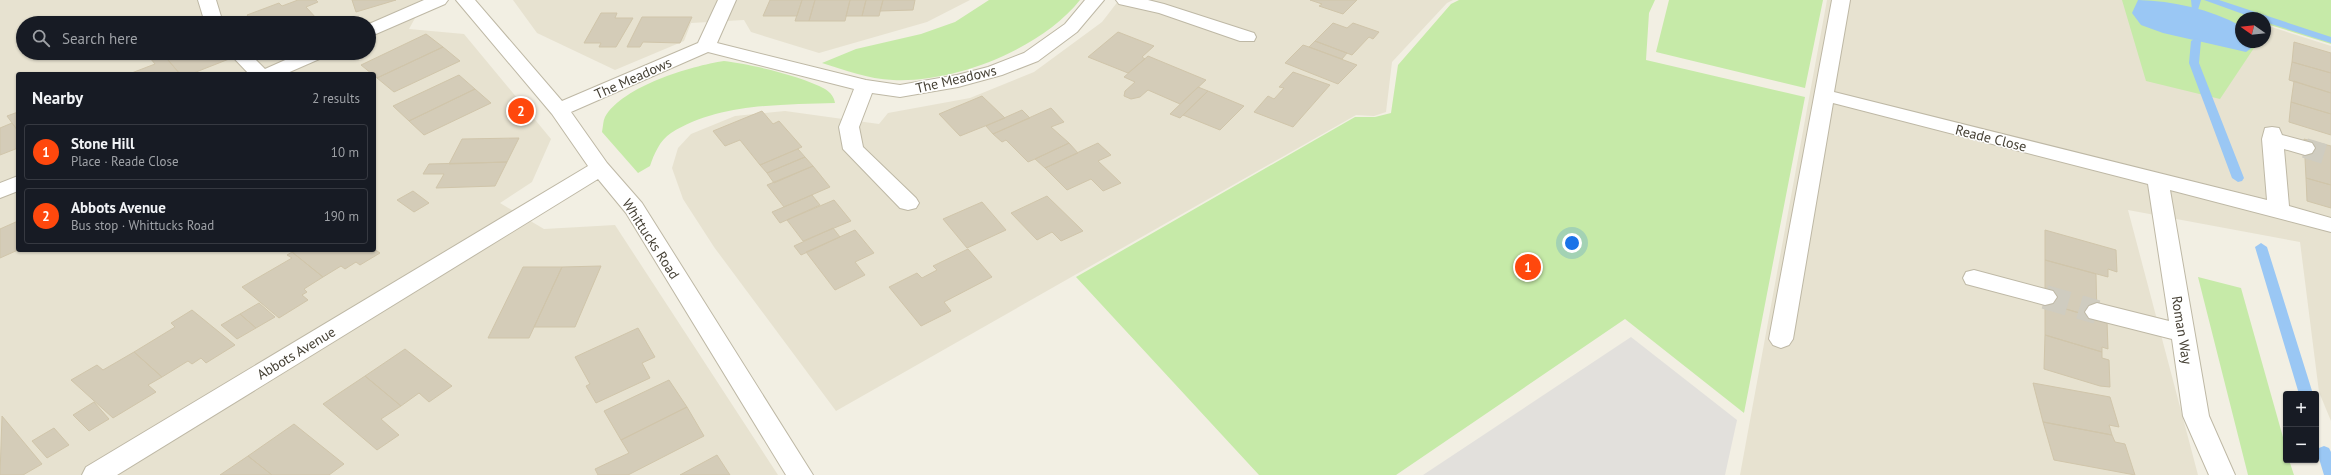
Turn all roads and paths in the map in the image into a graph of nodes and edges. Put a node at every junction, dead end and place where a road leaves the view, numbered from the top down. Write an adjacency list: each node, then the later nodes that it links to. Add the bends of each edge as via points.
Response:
1 (207, 0): 8 (street)
2 (439, 0): 9 (street)
3 (465, 0): 18 (street, Whittucks Road)
4 (727, 0): 11 (street)
5 (1095, 0): 16 (street, The Meadows, via 1071,28 1031,57 995,71 958,81 900,91)
6 (1125, 0): 10 (street, via 1164,9)
7 (1841, 0): 17 (street)
8 (212, 16)
9 (376, 27)
10 (1247, 37)
11 (706, 46): 16 (street, The Meadows, via 804,68); 18 (street, The Meadows)
12 (245, 60): 14 (street)
13 (301, 60): 15 (street)
14 (258, 72)
15 (274, 72)
16 (865, 86): 24 (street, via 848,127 853,149)
17 (1823, 96): 21 (street, Reade Close); 31 (street)
18 (559, 110): 20 (street, Whittucks Road)
19 (2305, 148): 25 (street, via 2272,136)
20 (600, 168): 32 (street, Abbots Avenue); 33 (street, Whittucks Road, via 634,208)
21 (2158, 180): 25 (street, Reade Close); 30 (street, Roman Way)
22 (16, 184): 23 (street)
23 (0, 191)
24 (908, 203)
25 (2279, 210): 26 (street, Reade Close)
26 (2331, 225)
27 (1974, 278): 28 (street)
28 (2045, 297)
29 (2097, 312): 30 (street)
30 (2183, 333): 34 (street, Roman Way, via 2196,416)
31 (1781, 339)
32 (95, 475)
33 (800, 475)
34 (2222, 475)

